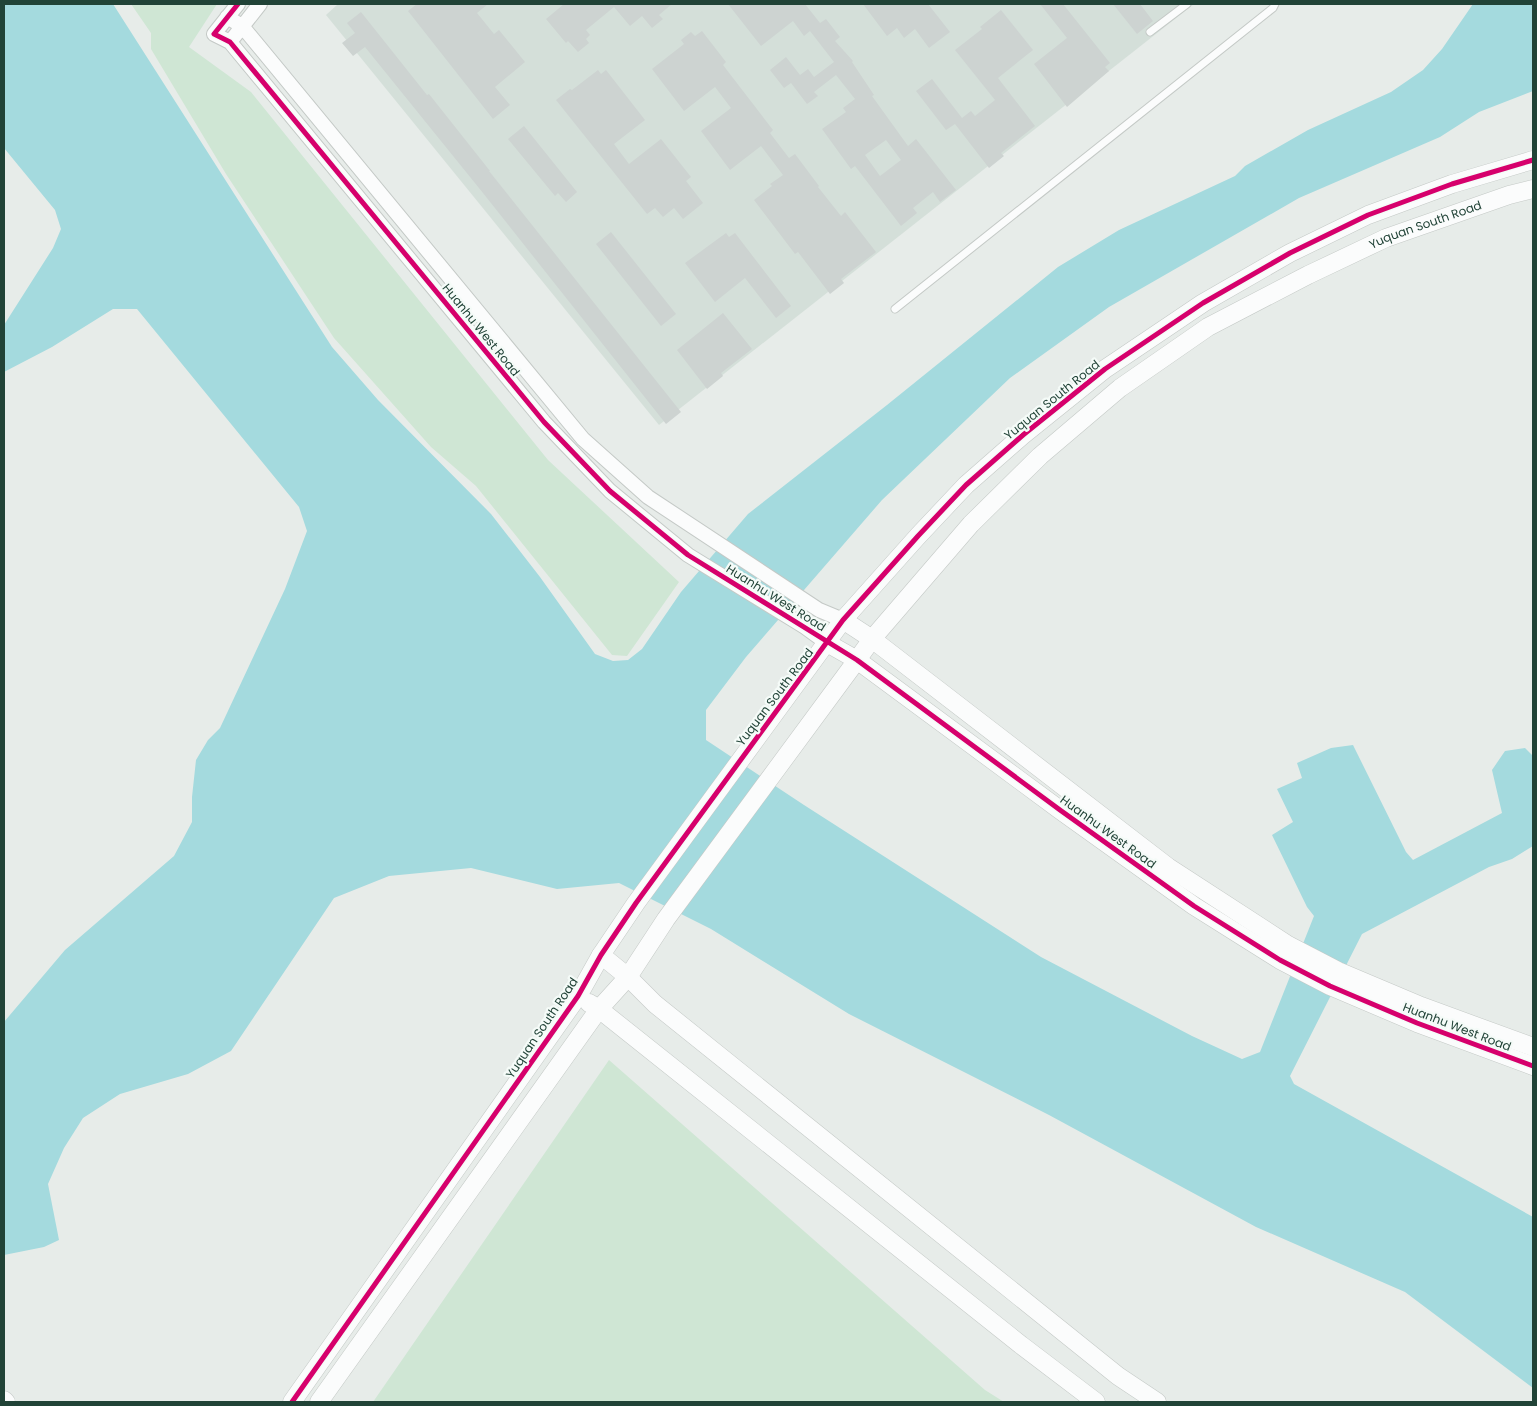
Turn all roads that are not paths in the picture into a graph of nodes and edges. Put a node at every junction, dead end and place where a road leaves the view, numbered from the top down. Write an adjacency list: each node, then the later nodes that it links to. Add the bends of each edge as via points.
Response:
1 (238, 4): 5 (street)
2 (260, 4): 6 (street)
3 (1187, 4): 7 (lane)
4 (1274, 4): 11 (lane)
5 (228, 17): 6 (street, Huanhu West Road); 8 (street, Huanhu West Road, via 214,34)
6 (242, 26): 8 (street); 12 (street, Huanhu West Road, via 582,439 648,497 819,610)
7 (1150, 32)
8 (230, 42): 14 (street, Huanhu West Road, via 544,422 610,491 688,556)
9 (1533, 160): 12 (street, Yuquan South Road, via 1452,184 1368,215 1290,253 1203,302 1105,369 966,485)
10 (1533, 189): 13 (street, Yuquan South Road, via 1386,238 1208,327 1120,388 1040,456 971,524)
11 (895, 309)
12 (843, 620): 13 (street, Huanhu West Road); 14 (street, Yuquan South Road)
13 (872, 639): 15 (street, Yuquan South Road); 16 (street, Huanhu West Road)
14 (827, 643): 15 (street, Huanhu West Road); 17 (street, Yuquan South Road)
15 (856, 660): 16 (street, Huanhu West Road, via 1194,906); 18 (street, Yuquan South Road, via 666,919)
16 (1284, 952): 19 (street, Huanhu West Road)
17 (600, 955): 18 (street); 20 (street, Yuquan South Road)
18 (628, 977): 21 (street, Yuquan South Road); 27 (street, via 663,1011 1118,1376)
19 (1334, 978): 22 (street, Huanhu West Road); 23 (street, Huanhu West Road, via 1417,1023)
20 (578, 996): 21 (street); 24 (street, Yuquan South Road)
21 (599, 1009): 25 (street, Yuquan South Road); 26 (street)
22 (1533, 1047)
23 (1533, 1066)
24 (292, 1402)
25 (318, 1402)
26 (1096, 1402)
27 (1157, 1402)

